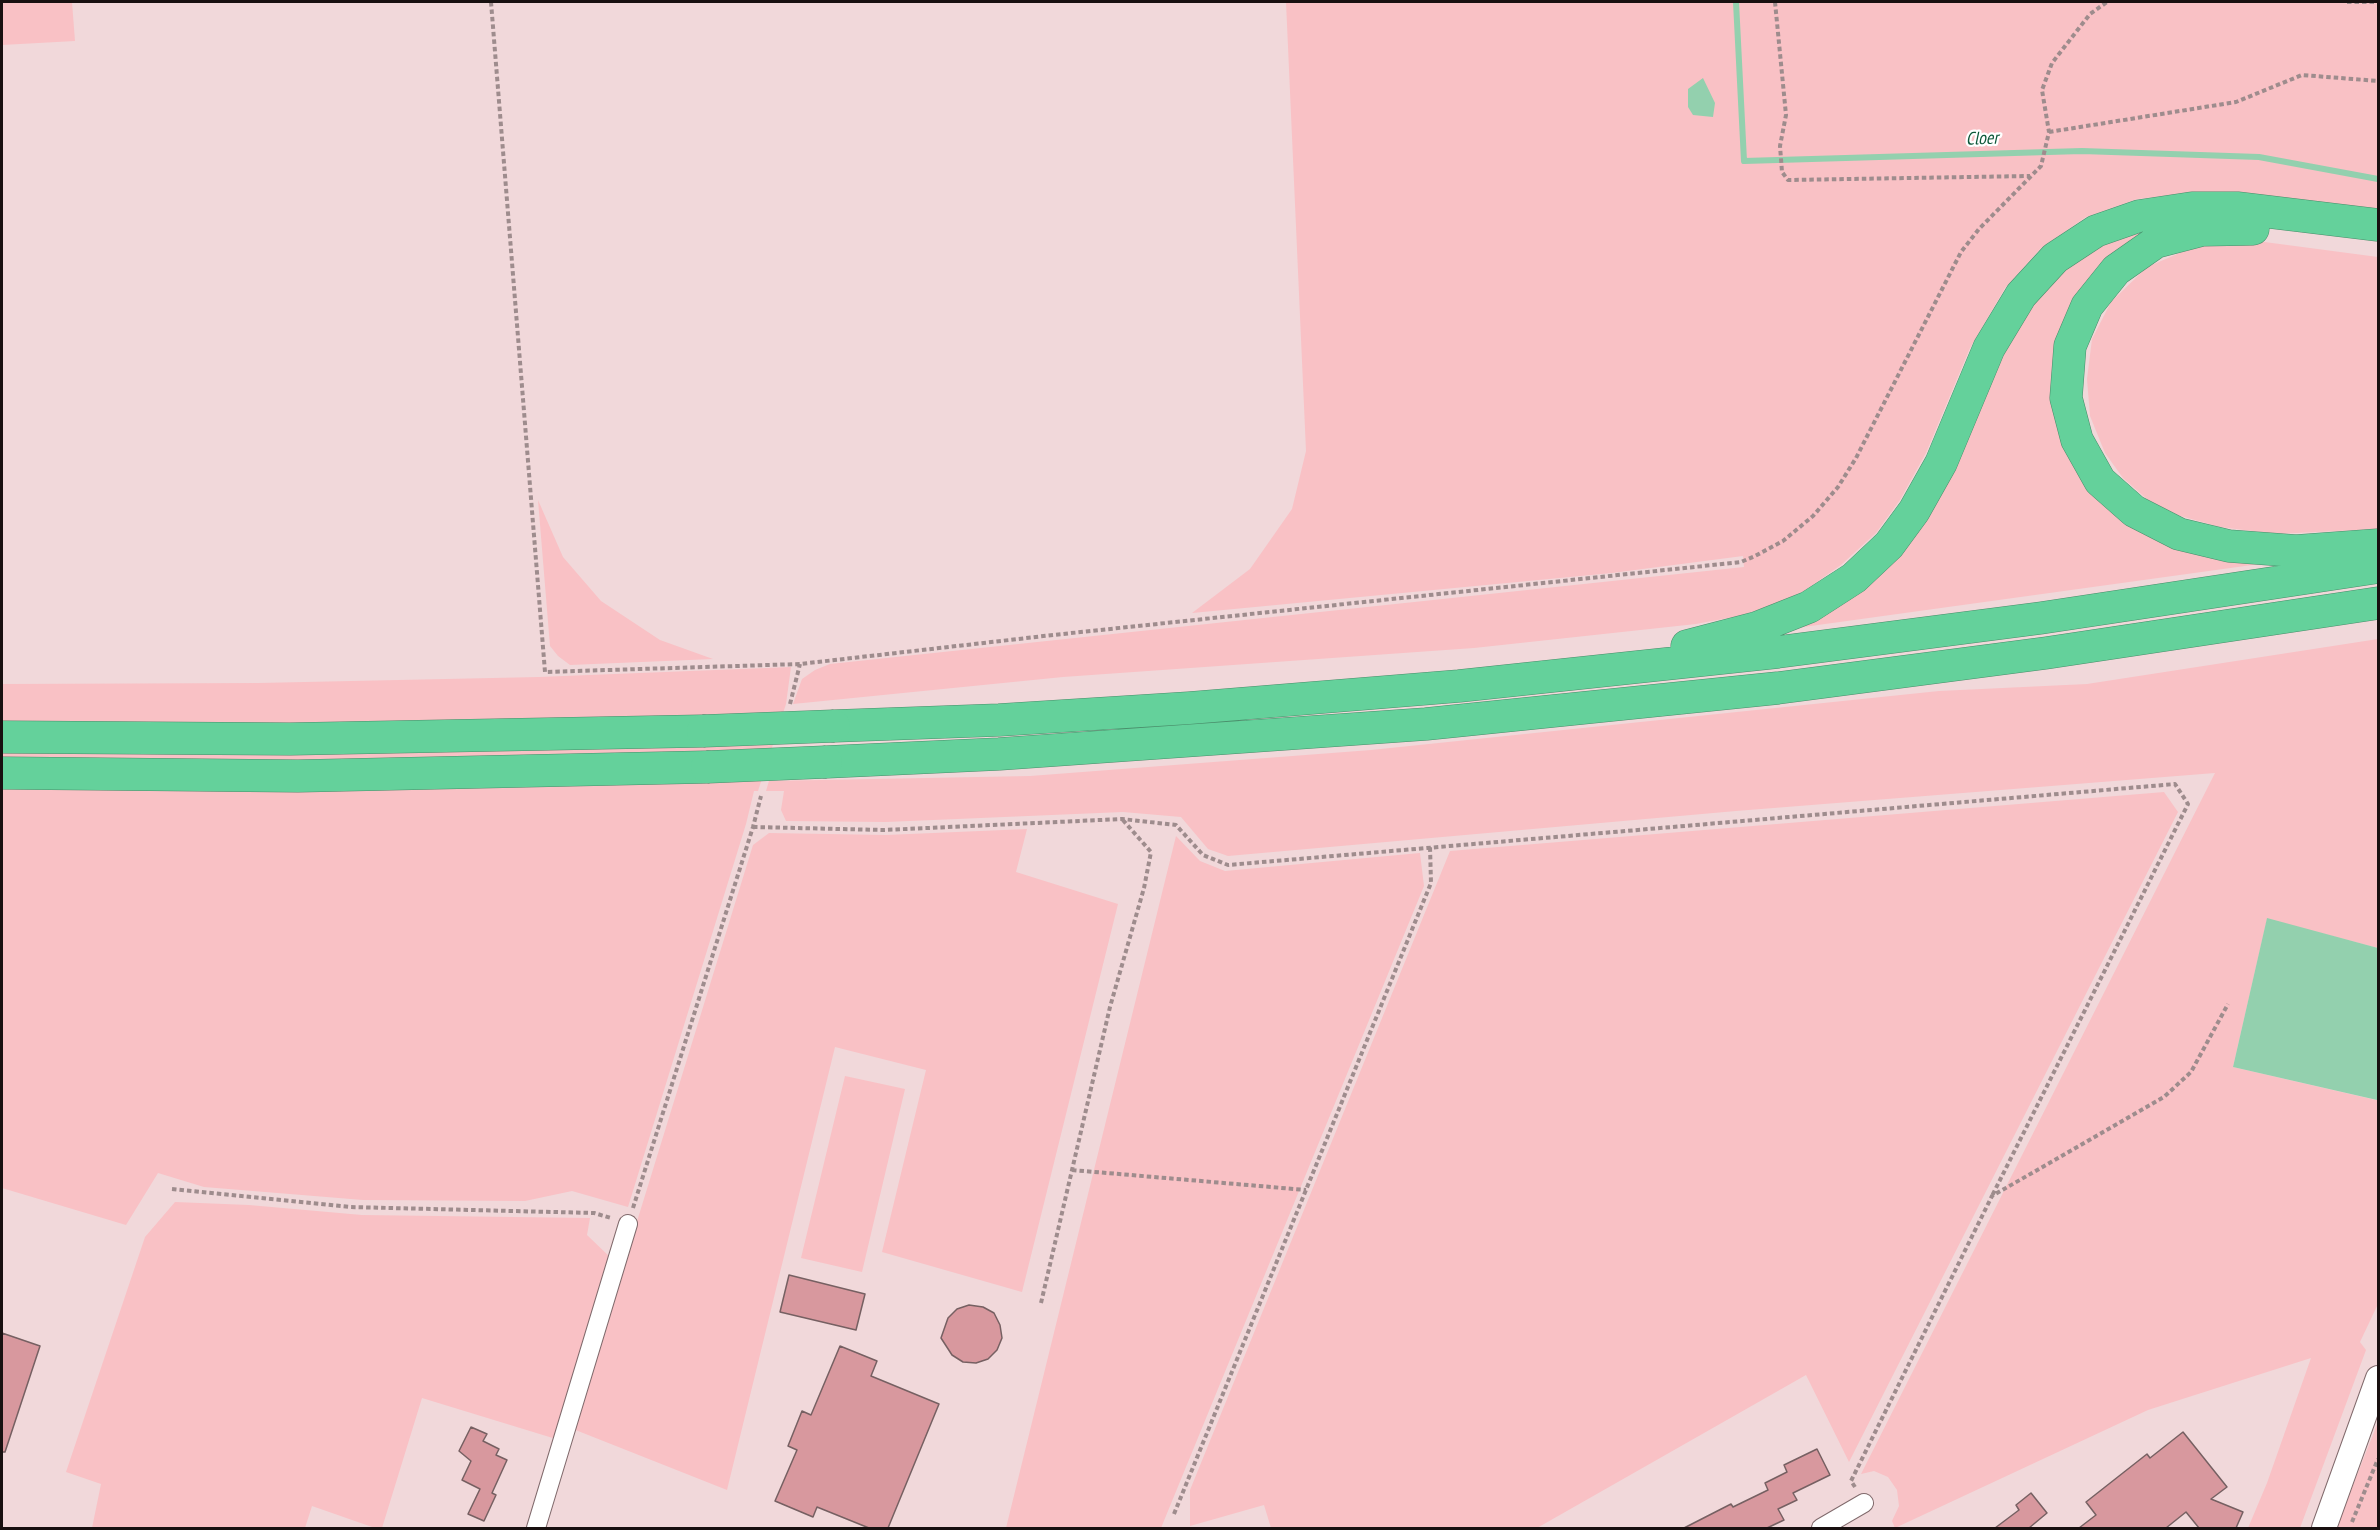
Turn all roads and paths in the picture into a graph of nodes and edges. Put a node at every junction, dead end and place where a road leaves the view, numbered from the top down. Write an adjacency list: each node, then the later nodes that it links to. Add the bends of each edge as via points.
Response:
1 (492, 2): 14 (path, via 545,672)
2 (1775, 2): 8 (path, via 1786,115 1780,146 1782,172 1788,180)
3 (2107, 2): 7 (path, via 2090,14 2052,63 2042,90)
4 (2347, 2): 5 (path)
5 (2379, 3)
6 (2379, 81): 7 (path, via 2302,75 2236,102)
7 (2049, 132): 8 (path, via 2041,166)
8 (2031, 176): 14 (path, via 1960,252 1838,487 1813,516 1783,541 1741,562)
9 (2379, 225): 15 (highway, via 2236,208 2192,208 2139,216 2096,231 2055,258 2021,295 1989,348 1941,463 1914,511 1889,545 1854,578 1809,607)
10 (2379, 246): 11 (highway, via 2251,229 2202,230 2156,242 2116,270 2087,306 2070,346 2066,398 2077,440 2100,481 2134,511 2179,534 2229,546 2296,551)
11 (2379, 545)
12 (2379, 567): 15 (highway, via 2041,618)
13 (2379, 603): 18 (highway, bridge, via 1778,688 1426,724 999,754 707,767 298,776)
14 (800, 664): 16 (path)
15 (1631, 668): 17 (highway, bridge, via 1459,686 999,720 703,731 290,739)
16 (789, 704)
17 (2, 737)
18 (2, 773)
19 (761, 796): 21 (path)
20 (1122, 819): 21 (path, via 884,830); 22 (path, via 1176,825 1203,855 1228,865); 24 (path, via 1151,852)
21 (753, 827): 28 (path)
22 (1430, 846): 26 (path, via 1431,883); 27 (path, via 2175,784 2188,804)
23 (2228, 1004): 27 (path, via 2190,1072 2164,1097)
24 (1072, 1170): 26 (path); 29 (path)
25 (172, 1189): 28 (path, via 350,1207 594,1213)
26 (1306, 1190): 33 (path)
27 (1992, 1196): 32 (path, via 1851,1481)
28 (628, 1224): 34 (street)
29 (1041, 1303)
30 (2379, 1378): 36 (main road)
31 (2379, 1459): 37 (path)
32 (1864, 1503): 35 (street)
33 (1174, 1514)
34 (536, 1528)
35 (1821, 1528)
36 (2324, 1528)
37 (2349, 1528)

